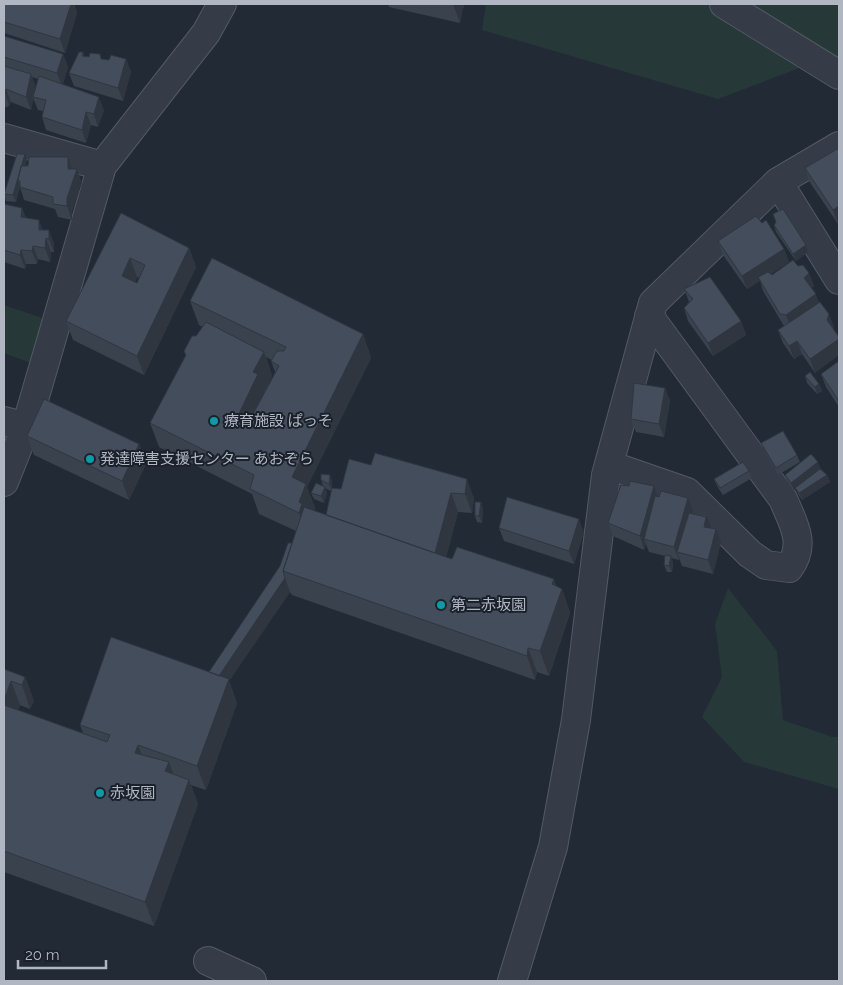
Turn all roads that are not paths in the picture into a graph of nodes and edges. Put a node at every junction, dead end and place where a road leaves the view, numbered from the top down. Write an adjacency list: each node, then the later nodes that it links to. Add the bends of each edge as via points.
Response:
1 (222, 4): 6 (street, via 206,33)
2 (724, 4): 3 (street)
3 (839, 75)
4 (4, 138): 6 (street)
5 (839, 146): 7 (street)
6 (102, 166): 10 (street)
7 (778, 182): 8 (street); 9 (street, via 653,303)
8 (839, 280)
9 (650, 316): 11 (street); 11 (street, via 783,499 798,533 797,558 790,568 766,565 750,554 687,492)
10 (15, 424): 12 (street)
11 (609, 465): 15 (street, via 576,720 553,848)
12 (4, 482)
13 (208, 961): 14 (street)
14 (252, 981)
15 (512, 981)

